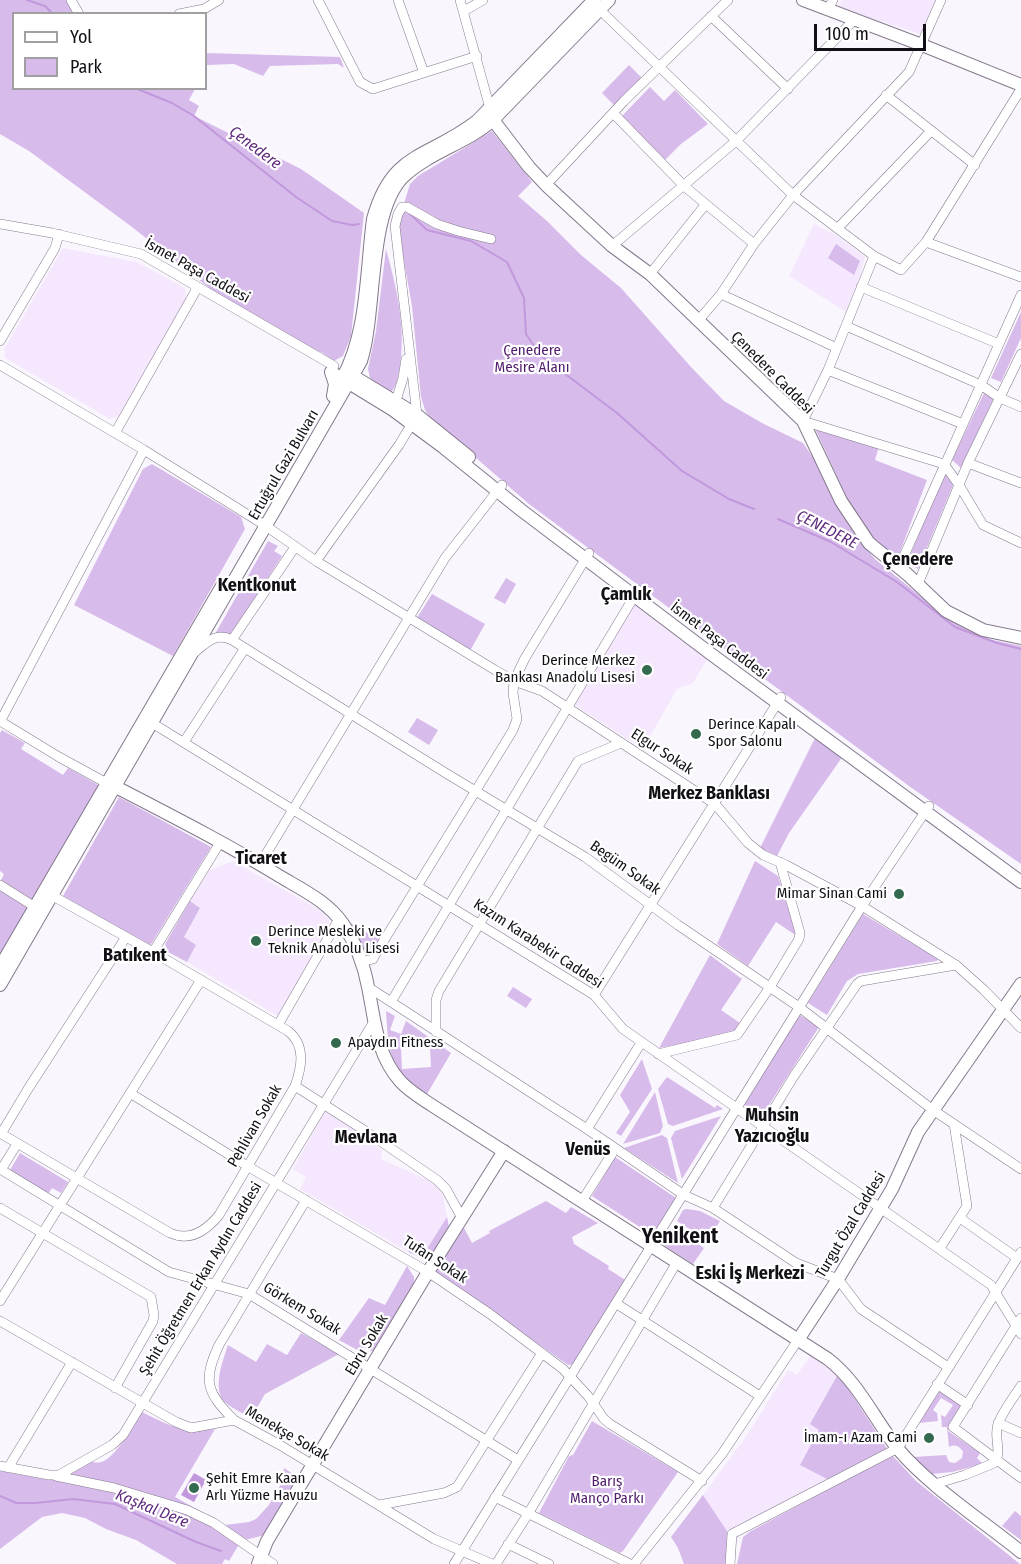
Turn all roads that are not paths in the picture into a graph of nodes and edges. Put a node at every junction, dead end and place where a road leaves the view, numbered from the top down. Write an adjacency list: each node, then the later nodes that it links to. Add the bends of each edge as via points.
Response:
1 (219, 0): 13 (street)
2 (318, 0): 19 (street, via 364,86 373,89)
3 (398, 0): 19 (street)
4 (460, 0): 12 (street)
5 (483, 0): 12 (street)
6 (609, 0): 10 (street, Ertuğrul Gazi Bulvarı)
7 (728, 0): 14 (street)
8 (803, 0): 11 (street)
9 (941, 0): 16 (street)
10 (597, 5): 18 (street); 24 (street, Ertuğrul Gazi Bulvarı)
11 (831, 5): 15 (street)
12 (464, 11): 17 (street)
13 (189, 12)
14 (711, 16): 18 (street); 21 (street)
15 (855, 20): 16 (street); 21 (street)
16 (922, 45): 20 (street); 22 (street, via 909,72)
17 (477, 56): 19 (street); 24 (street)
18 (659, 68): 23 (street); 26 (street)
19 (424, 73)
20 (1021, 87): 27 (street)
21 (788, 89): 26 (street)
22 (886, 95): 25 (street); 30 (street)
23 (613, 113): 28 (street); 29 (street)
24 (492, 114): 28 (street, Çenedere Caddesi); 54 (street, Ertuğrul Gazi Bulvarı, via 403,165 384,188 373,219)
25 (931, 131): 27 (street); 33 (street)
26 (736, 141): 29 (street); 30 (street)
27 (975, 165): 37 (street)
28 (546, 185): 39 (street, Çenedere Caddesi)
29 (684, 186): 31 (street); 39 (street)
30 (793, 195): 33 (street); 38 (street)
31 (705, 205): 38 (street); 41 (street)
32 (0, 224): 35 (street, İsmet Paşa Caddesi)
33 (838, 228): 40 (street)
34 (0, 230): 35 (street, İsmet Paşa Caddesi)
35 (58, 237): 44 (street, İsmet Paşa Caddesi, via 138,259); 49 (street)
36 (491, 239): 51 (street, via 437,224 402,207 395,226)
37 (926, 242): 40 (street, via 902,270); 42 (street)
38 (754, 244): 45 (street)
39 (612, 246): 41 (street, Çenedere Caddesi)
40 (874, 256): 43 (street)
41 (650, 274): 47 (street, Çenedere Caddesi)
42 (1021, 277)
43 (861, 287): 48 (street); 50 (street)
44 (195, 289): 56 (street, İsmet Paşa Caddesi); 67 (street)
45 (721, 294): 47 (street); 52 (street)
46 (1021, 295): 50 (street)
47 (698, 321): 65 (street, Çenedere Caddesi)
48 (846, 326): 52 (street); 59 (street)
49 (0, 341)
50 (999, 344): 59 (street)
51 (408, 345): 62 (street); 64 (street)
52 (837, 348): 57 (street)
53 (1021, 354): 61 (street)
54 (357, 359): 56 (street); 58 (street); 58 (street, Ertuğrul Gazi Bulvarı)
55 (0, 365): 67 (street, Elgur Sokak)
56 (333, 369): 58 (street, İsmet Paşa Caddesi); 60 (street)
57 (828, 369): 65 (street); 66 (street)
58 (352, 380): 60 (street, Ertuğrul Gazi Bulvarı); 60 (street, via 351,389); 62 (street, İsmet Paşa Caddesi)
59 (981, 385): 61 (street); 66 (street)
60 (336, 398): 74 (street, Ertuğrul Gazi Bulvarı)
61 (1000, 398): 63 (street); 69 (street)
62 (394, 406): 64 (street, İsmet Paşa Caddesi)
63 (1021, 407)
64 (415, 420): 73 (street, İsmet Paşa Caddesi); 78 (street)
65 (803, 421): 70 (street); 79 (street, Çenedere Caddesi, via 841,501 869,543)
66 (963, 424): 70 (street)
67 (116, 433): 68 (street, Elgur Sokak)
68 (144, 450): 74 (street, Elgur Sokak); 91 (street)
69 (968, 463): 71 (street); 72 (street)
70 (944, 464): 72 (street); 79 (street)
71 (1021, 483)
72 (959, 485): 75 (street, via 983,525); 80 (street)
73 (500, 488): 77 (street, İsmet Paşa Caddesi); 82 (street, via 445,558)
74 (262, 524): 76 (street, Elgur Sokak); 86 (street, Ertuğrul Gazi Bulvarı); 95 (street, Ertuğrul Gazi Bulvarı)
75 (1021, 543)
76 (295, 547): 78 (street, Elgur Sokak); 84 (street)
77 (587, 556): 81 (street, İsmet Paşa Caddesi); 87 (street)
78 (316, 561): 82 (street, Elgur Sokak)
79 (899, 567): 80 (street, Çenedere Caddesi)
80 (918, 584): 83 (street, Çenedere Caddesi, via 946,611 983,630)
81 (636, 593): 88 (street, İsmet Paşa Caddesi); 89 (street)
82 (409, 618): 87 (street, Elgur Sokak); 90 (street)
83 (1021, 638)
84 (232, 640): 85 (street, Begüm Sokak); 86 (street, via 216,637)
85 (245, 648): 90 (street, Begüm Sokak); 93 (street)
86 (194, 652): 92 (street, Ertuğrul Gazi Bulvarı)
87 (514, 681): 89 (street, Elgur Sokak, via 542,691); 96 (street, via 516,724)
88 (779, 700): 97 (street); 98 (street, İsmet Paşa Caddesi)
89 (566, 707): 94 (street, Elgur Sokak); 100 (street)
90 (352, 714): 96 (street, Begüm Sokak); 99 (street)
91 (0, 721): 95 (street)
92 (152, 723): 93 (street, Kazım Karabekir Caddesi); 95 (street, Ertuğrul Gazi Bulvarı)
93 (184, 742): 99 (street, Kazım Karabekir Caddesi)
94 (621, 743): 97 (street, Elgur Sokak); 101 (street, via 578,761)
95 (111, 785): 102 (street); 109 (street, Ertuğrul Gazi Bulvarı); 113 (street, Ertuğrul Gazi Bulvarı)
96 (475, 791): 100 (street, Begüm Sokak); 108 (street)
97 (715, 804): 103 (street, Elgur Sokak, via 755,849); 110 (street)
98 (927, 809): 105 (street, İsmet Paşa Caddesi); 106 (street, İsmet Paşa Caddesi); 112 (street)
99 (293, 810): 104 (street); 108 (street, Kazım Karabekir Caddesi)
100 (506, 810): 101 (street, Begüm Sokak); 111 (street)
101 (536, 829): 110 (street, Begüm Sokak, via 585,857); 115 (street)
102 (221, 841): 104 (street); 117 (street)
103 (780, 862): 112 (street, Elgur Sokak); 125 (street, via 800,933 797,945)
104 (260, 864): 114 (street, via 319,900)
105 (1021, 873)
106 (1021, 882)
107 (0, 885): 113 (street)
108 (417, 886): 111 (street, Kazım Karabekir Caddesi); 118 (street, via 373,958)
109 (53, 896): 116 (street, Pehlivan Sokak); 123 (street, Ertuğrul Gazi Bulvarı)
110 (651, 904): 125 (street, Begüm Sokak); 126 (street)
111 (449, 905): 115 (street, Kazım Karabekir Caddesi); 127 (street)
112 (862, 906): 119 (street, Elgur Sokak); 128 (street)
113 (35, 907): 120 (street, Ertuğrul Gazi Bulvarı)
114 (339, 919): 118 (street); 131 (street)
115 (479, 924): 126 (street, Kazım Karabekir Caddesi); 134 (street, via 439,991)
116 (126, 937): 117 (street, Pehlivan Sokak); 145 (street)
117 (153, 952): 121 (street, Pehlivan Sokak)
118 (361, 962): 124 (street)
119 (956, 965): 129 (street, Elgur Sokak); 132 (street, via 861,981)
120 (0, 967)
121 (201, 980): 131 (street, Pehlivan Sokak); 138 (street)
122 (1021, 984): 129 (street, Turgut Özal Caddesi)
123 (0, 985)
124 (368, 987): 127 (street); 130 (street)
125 (770, 987): 128 (street, Begüm Sokak); 136 (street, via 737,1035)
126 (594, 995): 135 (street, Kazım Karabekir Caddesi, via 623,1029)
127 (391, 1002): 134 (street)
128 (799, 1007): 132 (street, Begüm Sokak); 140 (street)
129 (1003, 1010): 133 (street, Elgur Sokak); 141 (street, Turgut Özal Caddesi)
130 (373, 1023): 139 (street, Şehit Öğretmen Erkan Aydın Caddesi); 148 (street, via 386,1060 405,1086)
131 (278, 1025): 137 (street, Pehlivan Sokak, via 299,1044 301,1065)
132 (826, 1027): 141 (street, Begüm Sokak); 143 (street)
133 (1021, 1028)
134 (436, 1032): 144 (street)
135 (642, 1043): 136 (street, Kazım Karabekir Caddesi); 144 (street)
136 (658, 1054): 140 (street, Kazım Karabekir Caddesi)
137 (295, 1086): 139 (street); 149 (street, Pehlivan Sokak)
138 (130, 1093): 149 (street, Tufan Sokak); 152 (street)
139 (324, 1104): 153 (street, Şehit Öğretmen Erkan Aydın Caddesi); 161 (street, via 437,1180)
140 (736, 1107): 143 (street, Kazım Karabekir Caddesi); 154 (street)
141 (933, 1110): 142 (street, Begüm Sokak); 160 (street, Turgut Özal Caddesi)
142 (954, 1124): 150 (street, Begüm Sokak); 162 (street, via 968,1206)
143 (763, 1126): 159 (street); 160 (street, Kazım Karabekir Caddesi)
144 (587, 1129): 147 (street)
145 (1, 1134): 146 (street, Pehlivan Sokak)
146 (17, 1144): 151 (street); 152 (street, Pehlivan Sokak)
147 (615, 1149): 154 (street); 156 (street)
148 (504, 1151): 156 (street); 161 (street, Ebru Sokak)
149 (249, 1167): 152 (street, Pehlivan Sokak, via 211,1225 182,1237); 153 (street, Tufan Sokak)
150 (1021, 1169)
151 (1, 1170): 157 (street, Görkem Sokak)
152 (76, 1178): 157 (street)
153 (278, 1182): 155 (street, Tufan Sokak); 170 (street, Şehit Öğretmen Erkan Aydın Caddesi)
154 (684, 1195): 159 (street); 164 (street)
155 (306, 1200): 168 (street, Tufan Sokak); 172 (street)
156 (582, 1201): 164 (street)
157 (58, 1205): 163 (street); 170 (street, Görkem Sokak, via 169,1272)
158 (0, 1208): 163 (street)
159 (713, 1208): 169 (street, via 796,1263)
160 (880, 1208): 165 (street, Kazım Karabekir Caddesi); 169 (street, Turgut Özal Caddesi)
161 (462, 1218): 168 (street, Ebru Sokak)
162 (960, 1218): 165 (street); 166 (street)
163 (42, 1232): 173 (street); 186 (street, via 151,1297 153,1321)
164 (652, 1246): 167 (street); 174 (street)
165 (940, 1248): 171 (street, Kazım Karabekir Caddesi, via 991,1285)
166 (1019, 1255): 171 (street)
167 (677, 1262): 176 (street); 178 (street)
168 (428, 1272): 179 (street, Tufan Sokak); 182 (street, Ebru Sokak)
169 (838, 1279): 178 (street, Turgut Özal Caddesi); 181 (street, via 861,1309)
170 (214, 1285): 172 (street, Görkem Sokak); 189 (street, Şehit Öğretmen Erkan Aydın Caddesi)
171 (995, 1293): 177 (street, Kazım Karabekir Caddesi); 181 (street)
172 (249, 1294): 182 (street, Görkem Sokak); 191 (street, via 219,1345 209,1372 214,1400)
173 (0, 1301)
174 (616, 1304): 176 (street); 183 (street)
175 (0, 1321): 180 (street, Menekşe Sokak)
176 (643, 1322): 187 (street); 188 (street)
177 (1019, 1326): 190 (street)
178 (798, 1340): 187 (street, Turgut Özal Caddesi); 195 (street, via 844,1373)
179 (542, 1353): 183 (street, Tufan Sokak); 194 (street)
180 (72, 1362): 186 (street, Menekşe Sokak); 199 (street)
181 (948, 1367): 184 (street)
182 (371, 1368): 194 (street, Görkem Sokak); 198 (street, Ebru Sokak)
183 (570, 1378): 188 (street, Tufan Sokak); 197 (street)
184 (937, 1384): 190 (street); 195 (street)
185 (1021, 1386): 192 (street)
186 (115, 1388): 189 (street, Menekşe Sokak)
187 (760, 1396): 202 (street, Turgut Özal Caddesi)
188 (594, 1403): 202 (street, Tufan Sokak, via 610,1424); 206 (street)
189 (142, 1404): 191 (street, Menekşe Sokak, via 191,1428); 200 (street, Şehit Öğretmen Erkan Aydın Caddesi, via 118,1440)
190 (968, 1405): 196 (street, via 953,1428)
191 (234, 1420): 198 (street, Menekşe Sokak)
192 (998, 1423): 193 (street); 196 (street)
193 (1021, 1433)
194 (488, 1441): 197 (street, Görkem Sokak); 205 (street, via 462,1482 452,1490)
195 (898, 1448): 203 (street); 216 (street, via 732,1534)
196 (997, 1458): 201 (street); 203 (street, via 988,1466)
197 (518, 1460): 204 (street)
198 (313, 1466): 205 (street, Menekşe Sokak); 210 (street, Ebru Sokak)
199 (4, 1467): 200 (street)
200 (54, 1476): 210 (street, via 114,1488 188,1510 214,1523)
201 (1021, 1478)
202 (702, 1480): 211 (street, Turgut Özal Caddesi)
203 (935, 1484): 209 (street)
204 (495, 1497): 206 (street); 208 (street)
205 (379, 1505): 208 (street, Menekşe Sokak, via 434,1539)
206 (528, 1514): 207 (street); 211 (street)
207 (508, 1544): 214 (street); 215 (street)
208 (462, 1551): 213 (street); 214 (street, Menekşe Sokak)
209 (1021, 1552)
210 (258, 1561): 212 (street)
211 (627, 1563)
212 (273, 1564)
213 (454, 1564)
214 (494, 1564)
215 (549, 1564)
216 (730, 1564)

